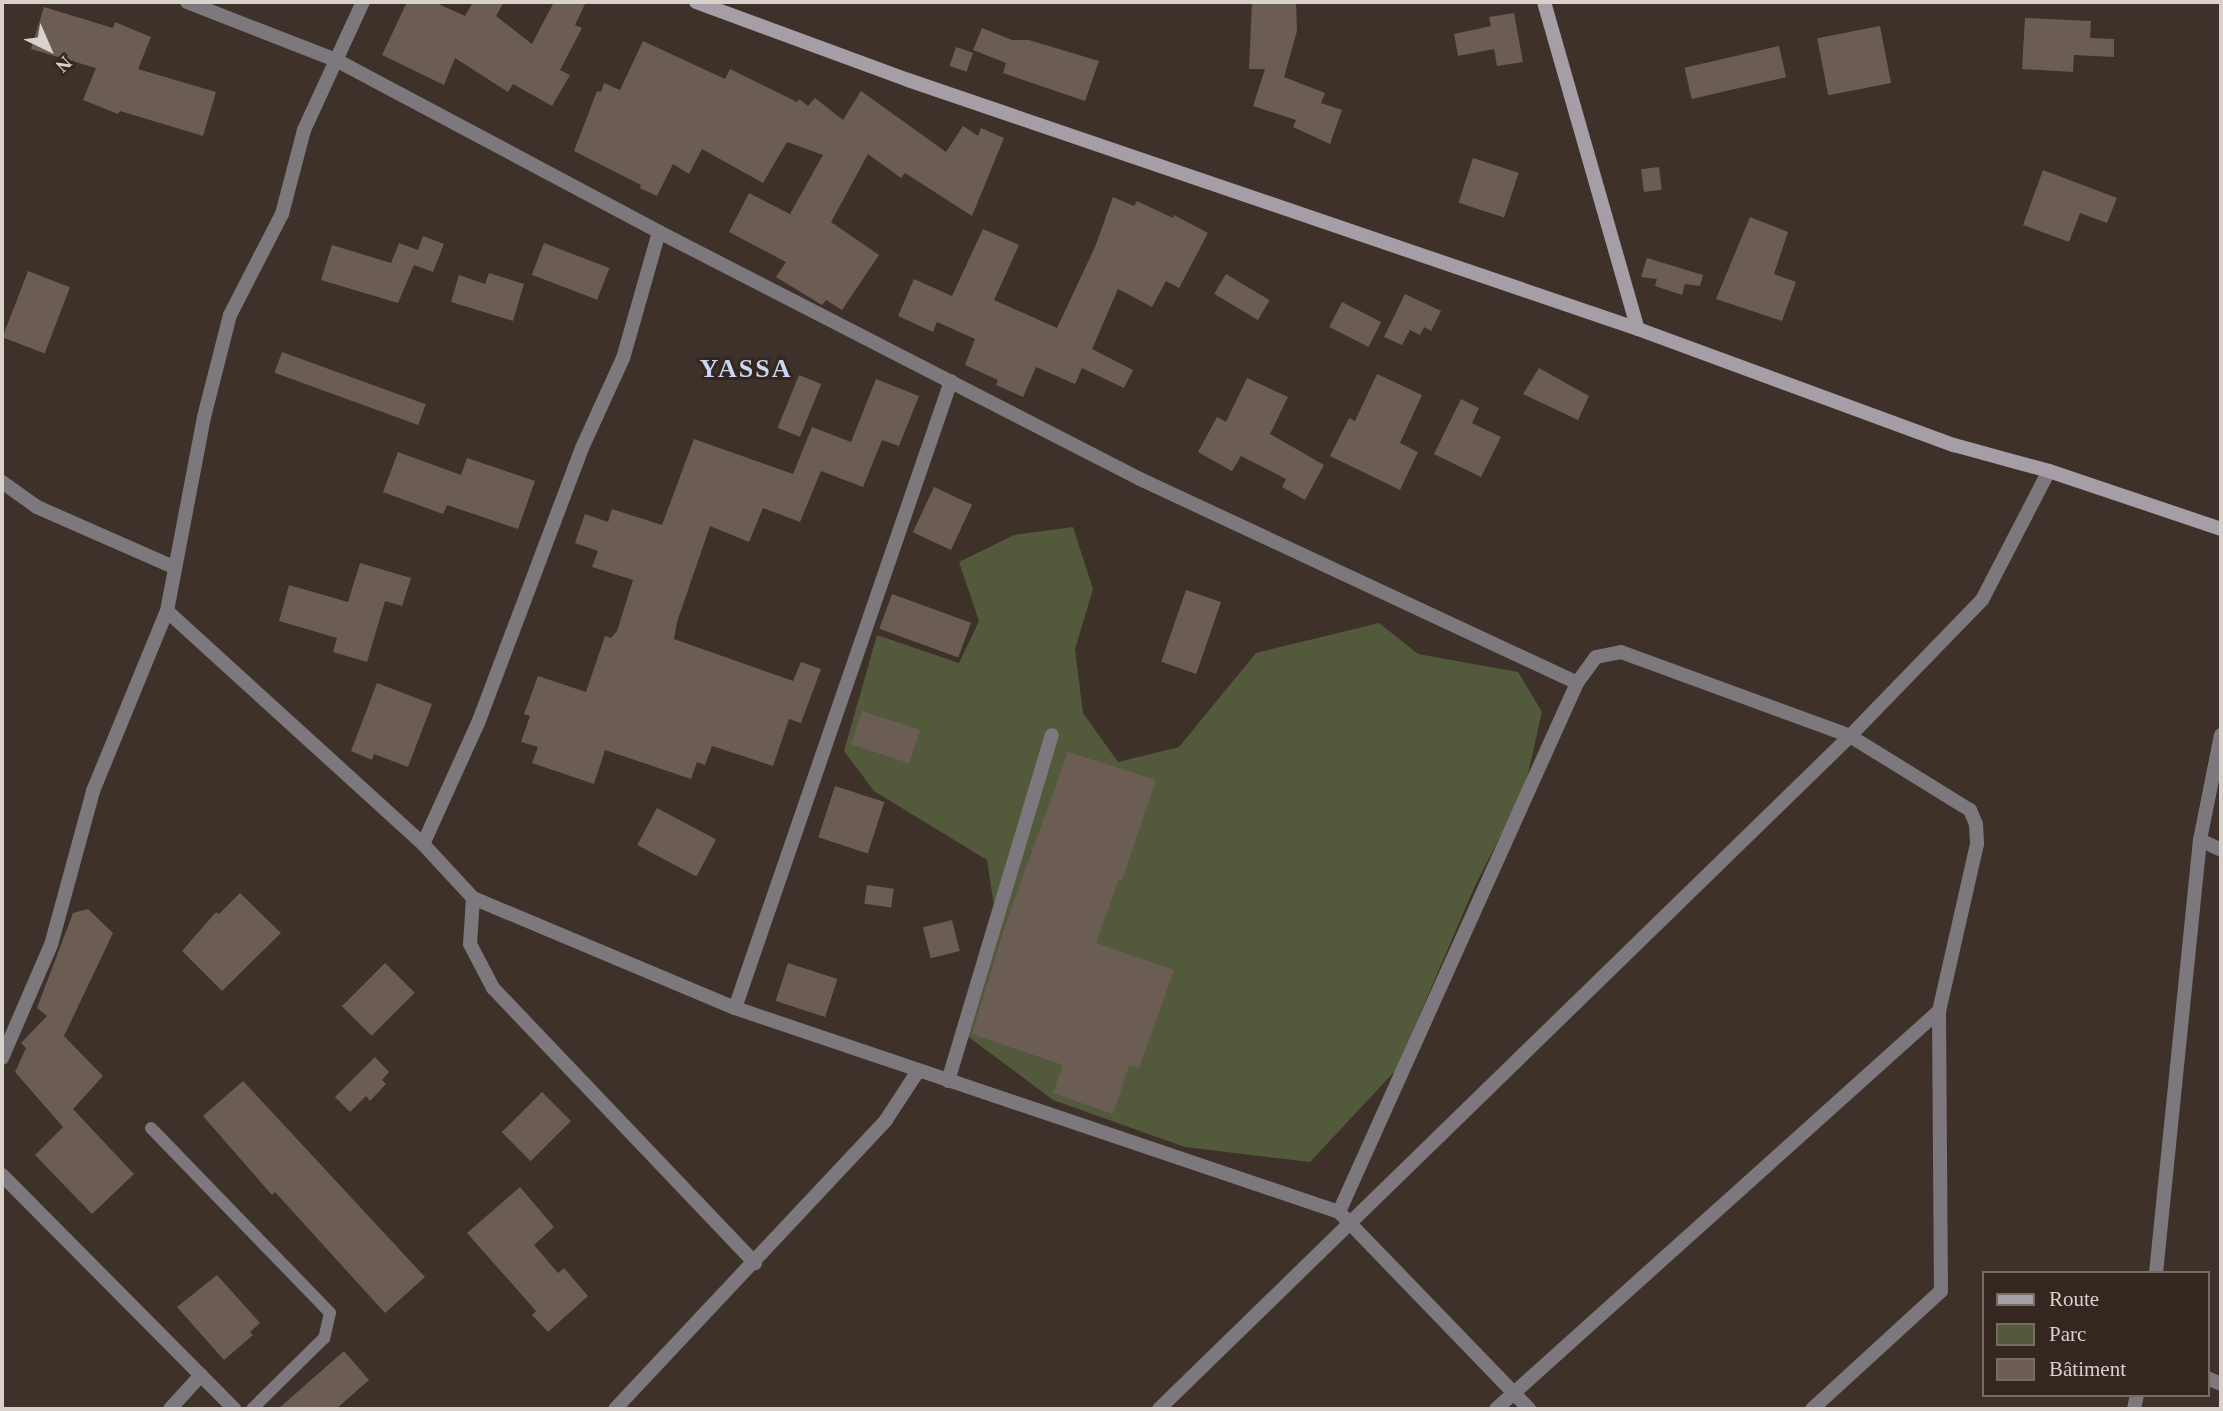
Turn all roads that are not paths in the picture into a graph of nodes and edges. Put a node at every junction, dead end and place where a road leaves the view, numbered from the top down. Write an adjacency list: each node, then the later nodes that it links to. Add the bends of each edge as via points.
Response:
1 (187, 2): 5 (street)
2 (363, 2): 5 (street)
3 (696, 2): 7 (main road, via 921,84)
4 (1544, 2): 7 (main road)
5 (336, 60): 6 (street); 12 (street, via 304,130 282,214 229,315)
6 (659, 232): 8 (street); 19 (street, via 623,358 582,448 478,723)
7 (1638, 329): 9 (main road, via 1954,445)
8 (951, 381): 14 (street, via 1140,479); 22 (street)
9 (2049, 471): 11 (main road); 17 (street, via 1982,600)
10 (2, 482): 12 (street, via 37,507)
11 (2221, 529)
12 (174, 567): 13 (street)
13 (167, 611): 19 (street); 24 (street, via 93,790 51,945)
14 (1577, 683): 17 (street, via 1596,657 1621,652); 29 (street)
15 (1052, 735): 26 (street)
16 (2221, 735): 18 (street)
17 (1850, 736): 23 (street, via 1970,810 1976,824 1977,844); 30 (street)
18 (2200, 840): 20 (street); 32 (street)
19 (423, 844): 21 (street)
20 (2221, 850)
21 (473, 898): 22 (street); 31 (street, via 470,944 493,988)
22 (735, 1008): 25 (street)
23 (1939, 1011): 34 (street); 42 (street, via 1941,1291)
24 (2, 1058)
25 (918, 1071): 26 (street); 31 (street, via 886,1120)
26 (948, 1081): 29 (street)
27 (151, 1128): 37 (lane, via 330,1313 324,1338)
28 (2, 1175): 33 (street)
29 (1339, 1212): 30 (street)
30 (1352, 1223): 34 (street); 39 (street)
31 (755, 1262): 38 (street)
32 (2156, 1271)
33 (201, 1376): 35 (street); 36 (street)
34 (1514, 1393): 40 (street); 41 (street)
35 (170, 1409)
36 (234, 1409)
37 (252, 1409)
38 (615, 1409)
39 (1159, 1409)
40 (1496, 1409)
41 (1529, 1409)
42 (1812, 1409)

